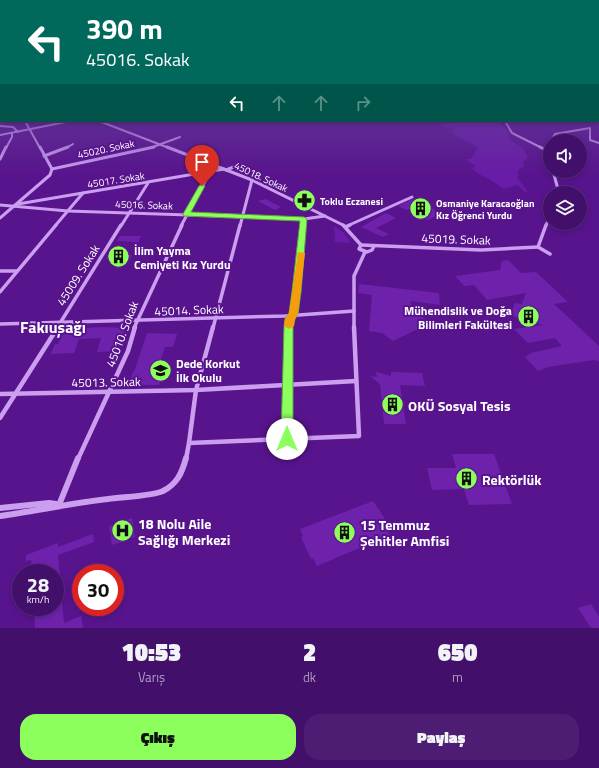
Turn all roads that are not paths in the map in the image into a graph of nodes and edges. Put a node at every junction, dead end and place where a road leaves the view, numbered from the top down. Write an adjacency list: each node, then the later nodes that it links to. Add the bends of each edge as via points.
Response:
1 (26, 122): 6 (street)
2 (66, 122): 6 (street)
3 (102, 122): 14 (street, 45018. Sokak)
4 (506, 122): 15 (street, via 512,133)
5 (0, 126): 7 (street, via 13,128)
6 (30, 129): 7 (street); 16 (street)
7 (18, 132): 8 (street)
8 (12, 133): 10 (street); 17 (street)
9 (555, 134): 12 (street, via 590,128 590,140)
10 (0, 135)
11 (180, 137): 14 (street, 45020. Sokak)
12 (599, 143)
13 (73, 144): 16 (street)
14 (162, 144): 19 (street, 45020. Sokak); 20 (street, 45018. Sokak)
15 (543, 149)
16 (44, 156): 19 (street)
17 (0, 158)
18 (240, 164): 20 (street, 45017. Sokak)
19 (52, 169): 27 (street, via 50,175)
20 (225, 170): 21 (street, 45017. Sokak); 22 (street, 45018. Sokak)
21 (210, 172): 23 (street, 45017. Sokak); 30 (street, 45010. Sokak)
22 (252, 180): 31 (street); 32 (street, 45018. Sokak)
23 (148, 183): 24 (street, 45017. Sokak); 29 (street, 45009. Sokak)
24 (83, 193): 27 (street, 45017. Sokak); 28 (street)
25 (412, 197): 35 (street)
26 (0, 205): 27 (street, 45016. Sokak)
27 (12, 207): 28 (street, 45016. Sokak); 33 (street)
28 (68, 211): 29 (street, 45016. Sokak); 43 (street)
29 (130, 212): 30 (street, 45016. Sokak); 49 (street, 45009. Sokak)
30 (187, 214): 31 (street, 45016. Sokak); 48 (street, 45010. Sokak)
31 (241, 216): 34 (street, 45016. Sokak); 47 (street)
32 (325, 216): 34 (street, 45016. Sokak); 35 (street, 45018. Sokak)
33 (0, 218)
34 (304, 219): 46 (street)
35 (346, 227): 37 (street, 45018. Sokak)
36 (544, 230): 39 (street)
37 (361, 245): 38 (street, 45019. Sokak); 40 (street, 45018. Sokak, via 359,249)
38 (374, 246): 39 (street, 45019. Sokak, via 482,250 520,250); 40 (street, via 372,251)
39 (538, 247): 41 (street)
40 (365, 252): 45 (street, via 354,276)
41 (550, 254)
42 (0, 271): 43 (street)
43 (17, 271): 44 (street)
44 (0, 292)
45 (354, 310): 46 (street, 45014. Sokak); 51 (street)
46 (294, 314): 47 (street, 45014. Sokak); 52 (street, via 289,327)
47 (213, 319): 48 (street, 45014. Sokak); 53 (street)
48 (136, 322): 49 (street, 45014. Sokak); 54 (street, 45010. Sokak, via 128,350)
49 (60, 323): 50 (street, 45014. Sokak); 55 (street, 45009. Sokak)
50 (0, 324)
51 (356, 381): 52 (street, 45013. Sokak); 58 (street, via 359,436)
52 (288, 384): 53 (street, 45013. Sokak); 58 (street)
53 (196, 390): 54 (street, 45013. Sokak); 59 (street)
54 (108, 392): 55 (street, 45013. Sokak); 60 (street, 45010. Sokak)
55 (16, 393): 56 (street, 45013. Sokak); 57 (street, 45009. Sokak)
56 (0, 394)
57 (0, 418)
58 (287, 439): 59 (street)
59 (189, 443): 60 (street, via 178,480 162,492)
60 (59, 505): 61 (street, via 49,503); 62 (street)
61 (0, 508)
62 (0, 516)

